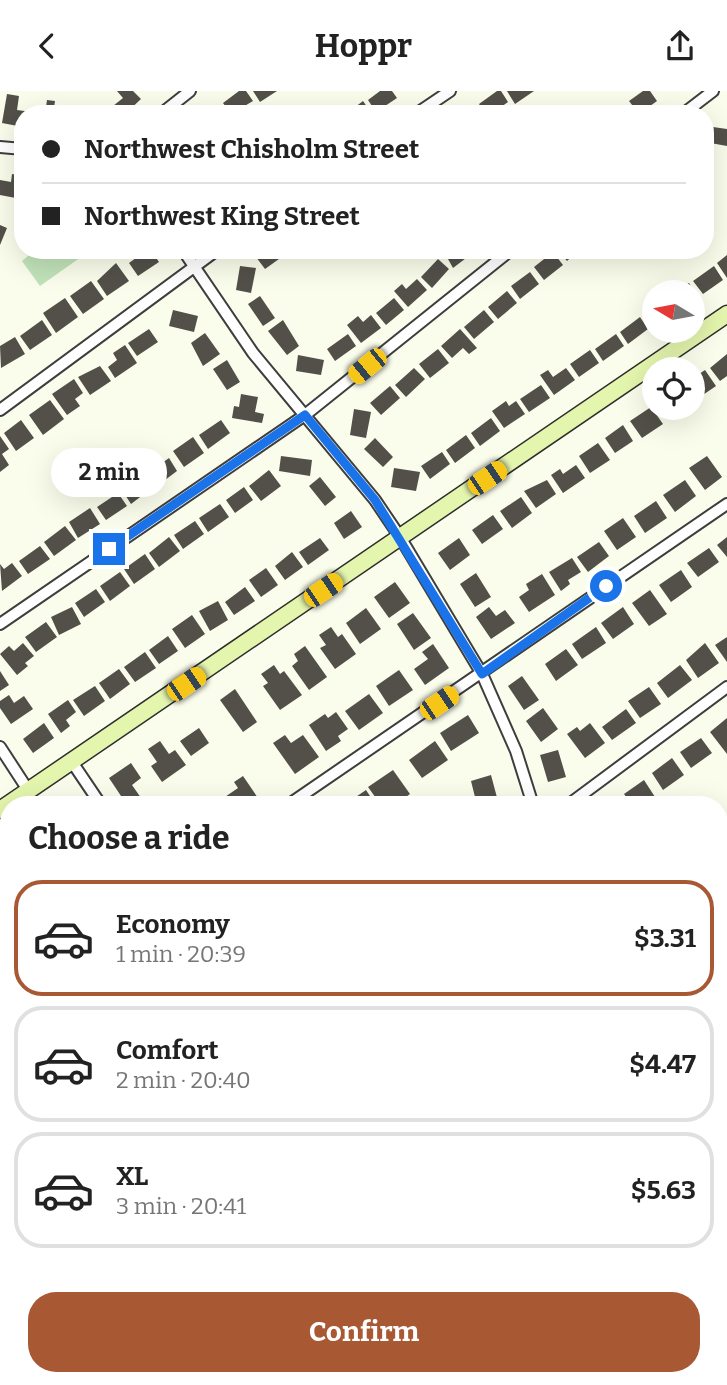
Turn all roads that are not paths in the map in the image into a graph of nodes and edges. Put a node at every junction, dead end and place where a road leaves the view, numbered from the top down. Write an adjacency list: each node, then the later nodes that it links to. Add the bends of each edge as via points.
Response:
1 (190, 91): 4 (street)
2 (450, 91): 5 (street)
3 (712, 91): 6 (street)
4 (172, 105)
5 (429, 105)
6 (694, 105)
7 (189, 259): 10 (street)
8 (204, 259): 10 (street)
9 (500, 259): 13 (street)
10 (194, 266): 12 (street); 13 (street, via 253,353)
11 (727, 314): 15 (main road)
12 (0, 410)
13 (305, 415): 15 (street); 16 (street)
14 (727, 504): 17 (street)
15 (400, 537): 17 (street); 20 (main road)
16 (0, 624)
17 (482, 674): 24 (street); 25 (street)
18 (727, 687): 26 (street)
19 (0, 747): 21 (street)
20 (72, 762): 21 (main road); 23 (street)
21 (28, 790): 22 (main road)
22 (20, 796)
23 (96, 796)
24 (301, 796)
25 (530, 796)
26 (580, 796)

